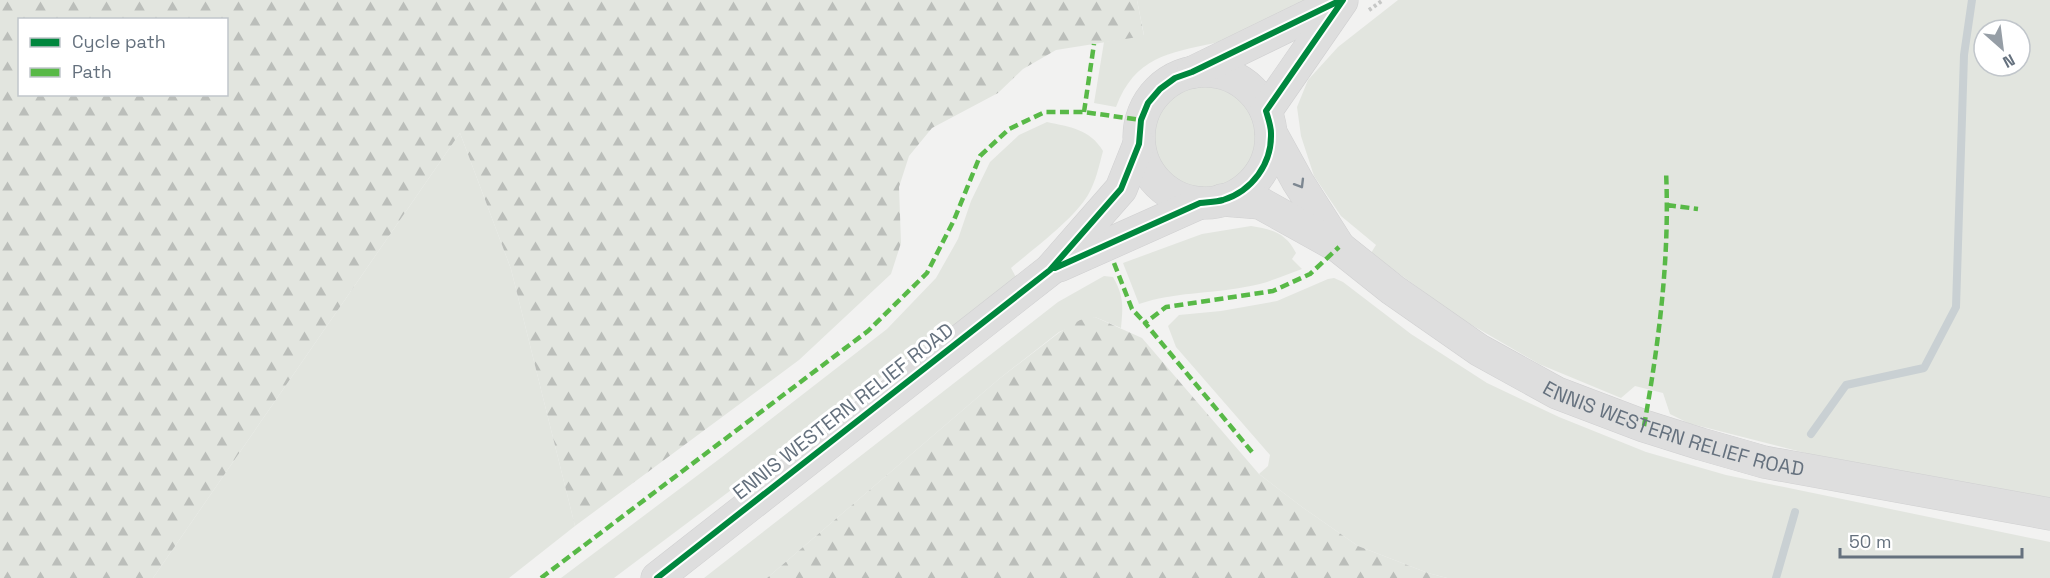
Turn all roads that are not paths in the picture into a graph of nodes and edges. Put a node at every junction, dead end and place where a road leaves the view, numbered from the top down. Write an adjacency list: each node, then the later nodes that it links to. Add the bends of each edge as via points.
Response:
1 (1350, 4): 2 (main road); 3 (main road)
2 (1192, 72): 3 (main road, via 1215,71 1236,78 1254,92); 4 (main road, via 1167,83 1148,103)
3 (1269, 122): 5 (main road, via 1269,155 1259,175 1243,191); 6 (main road, ENNIS WESTERN RELIEF ROAD, one-way to 6, via 1298,182)
4 (1139, 144): 5 (main road, via 1146,166 1159,184 1178,197); 7 (main road, ENNIS WESTERN RELIEF ROAD, via 1121,189)
5 (1211, 202): 6 (main road, ENNIS WESTERN RELIEF ROAD, via 1260,203); 7 (main road, ENNIS WESTERN RELIEF ROAD)
6 (1339, 247): 8 (main road, ENNIS WESTERN RELIEF ROAD, via 1479,350 1557,393 1633,422 1764,462)
7 (1050, 270): 9 (main road, ENNIS WESTERN RELIEF ROAD)
8 (2050, 514)
9 (657, 578)

